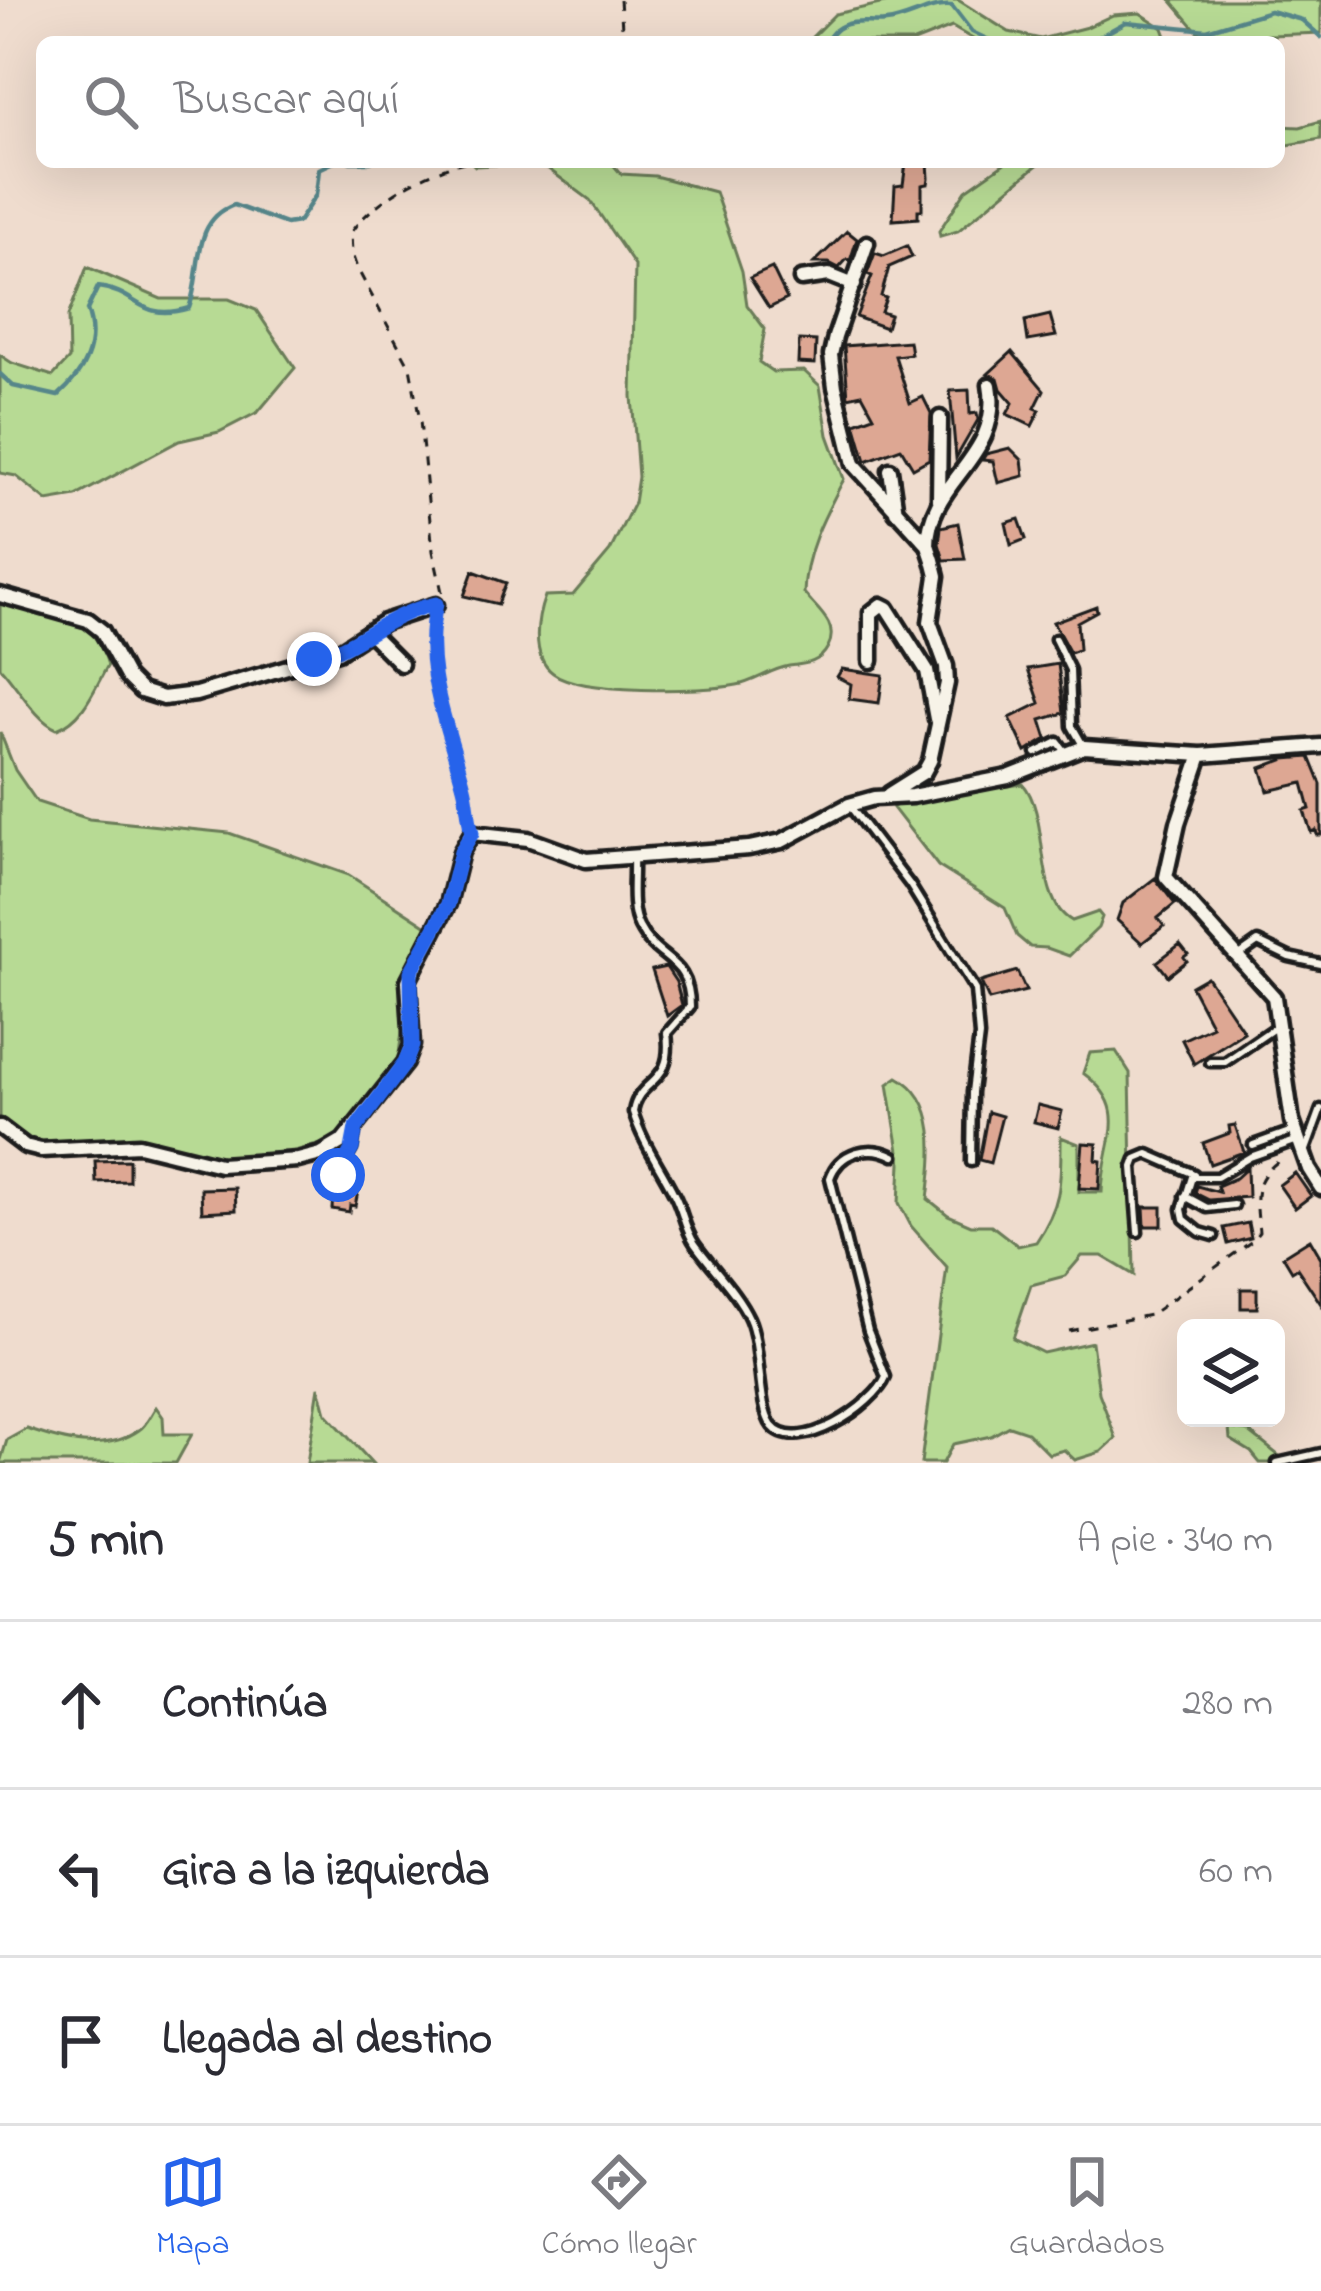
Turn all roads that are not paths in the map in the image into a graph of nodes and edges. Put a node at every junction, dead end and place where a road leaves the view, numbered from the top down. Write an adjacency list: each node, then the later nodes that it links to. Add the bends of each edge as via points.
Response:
1 (868, 243): 3 (street)
2 (801, 279): 3 (street, via 829,275)
3 (854, 285): 8 (street, via 831,355 835,387 854,464)
4 (990, 385): 7 (street, via 989,431)
5 (940, 418): 7 (street)
6 (890, 470): 8 (street)
7 (940, 501): 9 (street)
8 (896, 513): 9 (street)
9 (928, 545): 16 (street, via 937,576 929,622 947,683)
10 (0, 595): 12 (street, via 88,620 141,691 164,698 338,652)
11 (436, 604): 12 (street)
12 (370, 633): 15 (street)
13 (1054, 639): 18 (lane, via 1070,670 1072,726)
14 (872, 661): 16 (street, via 871,613 881,605 927,670)
15 (401, 664)
16 (938, 726): 22 (street, via 924,772)
17 (1321, 746): 21 (street)
18 (1084, 747): 19 (street); 21 (street)
19 (1066, 752): 20 (lane, via 1058,742); 22 (street, via 1008,777)
20 (1036, 753)
21 (1202, 755): 25 (street, via 1166,877)
22 (888, 794): 23 (street)
23 (849, 806): 24 (street, via 773,843); 35 (lane, via 975,990)
24 (633, 858): 31 (street, via 586,860 528,839 472,833 448,904 411,972 412,1046); 34 (lane, via 637,925 680,965 690,1007 667,1033 662,1074 632,1112 688,1233 749,1317 769,1420 783,1434 828,1427 886,1377 830,1178 847,1155)
25 (1238, 956): 26 (lane, via 1258,942); 27 (street, via 1270,989)
26 (1321, 964)
27 (1280, 1023): 28 (lane, via 1225,1062); 32 (street)
28 (1210, 1062)
29 (1321, 1109): 32 (lane)
30 (0, 1127): 31 (street, via 41,1150 139,1145 220,1165 321,1154)
31 (356, 1128): 36 (lane)
32 (1299, 1142): 33 (lane); 37 (lane, via 1217,1177); 38 (street)
33 (1253, 1145)
34 (894, 1156)
35 (970, 1162)
36 (338, 1175)
37 (1198, 1175): 39 (lane); 41 (lane, via 1148,1154 1136,1160)
38 (1321, 1187)
39 (1185, 1196): 40 (lane, via 1207,1208); 42 (lane, via 1184,1219)
40 (1234, 1205)
41 (1138, 1232)
42 (1214, 1236)
43 (1321, 1453): 44 (lane)
44 (1277, 1463)

